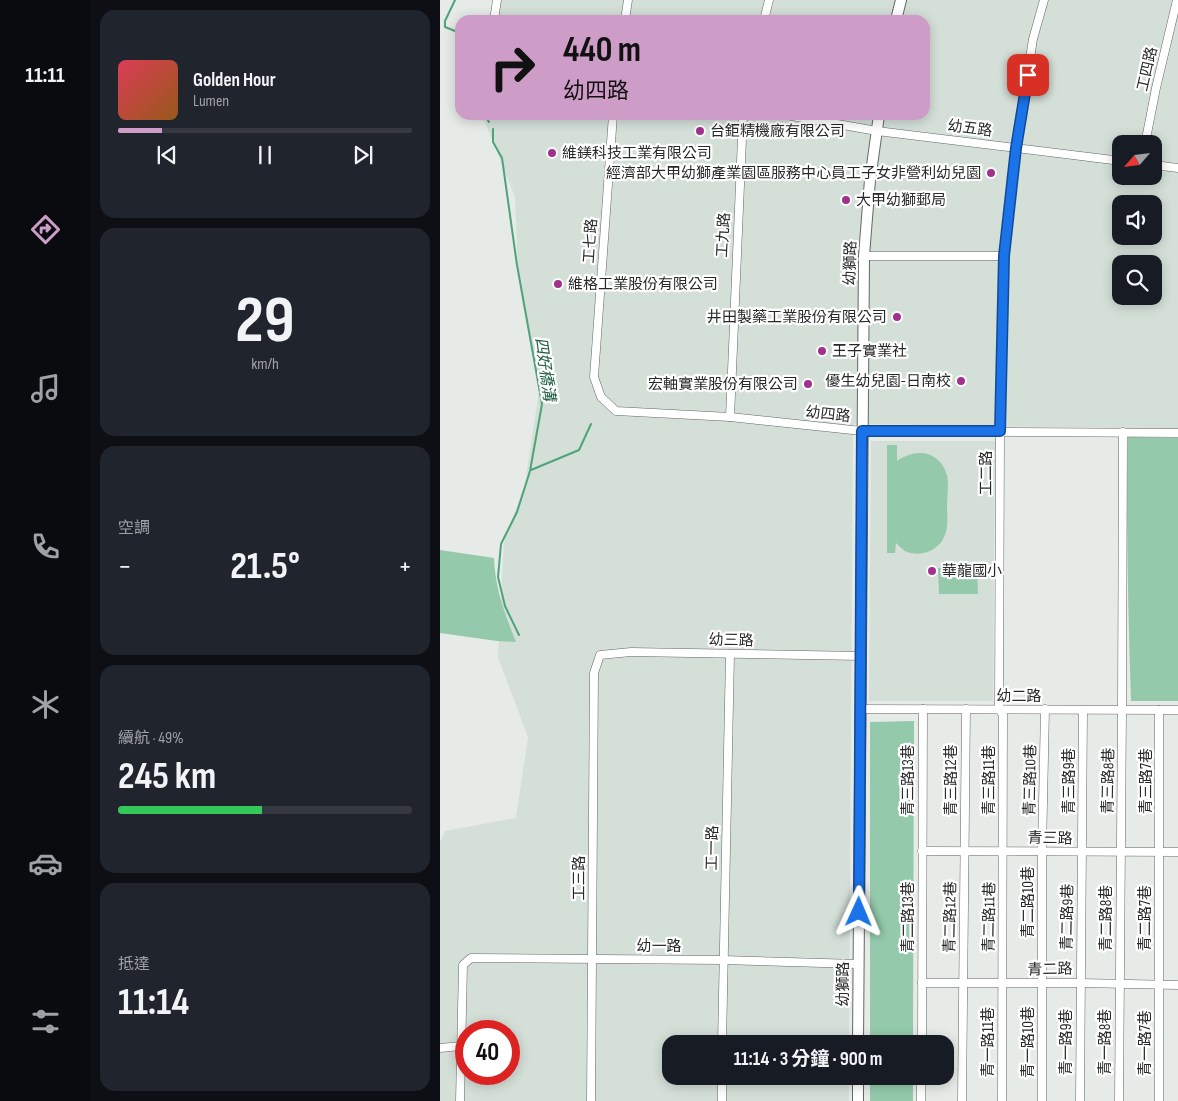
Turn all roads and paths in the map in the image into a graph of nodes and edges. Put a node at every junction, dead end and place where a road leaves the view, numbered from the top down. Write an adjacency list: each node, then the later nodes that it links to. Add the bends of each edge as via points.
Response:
1 (497, 0): 7 (street)
2 (628, 0): 8 (street)
3 (769, 0): 9 (street)
4 (901, 0): 10 (street)
5 (1044, 0): 17 (street, 工二路, via 1033,39)
6 (1178, 0): 16 (street, 工四路)
7 (495, 15)
8 (626, 15)
9 (765, 15)
10 (897, 15)
11 (612, 120): 23 (street, 工七路, via 594,377)
12 (743, 120): 24 (street, 工九路)
13 (813, 120): 15 (street, 幼五路)
14 (878, 120): 15 (street, 幼獅路)
15 (877, 132): 17 (street, 幼五路); 21 (street, 幼獅路)
16 (1147, 135)
17 (1016, 148): 18 (street, 幼五路); 22 (street, 工二路)
18 (1112, 159)
19 (1162, 166): 20 (street)
20 (1178, 168)
21 (864, 256): 22 (street); 25 (street, 幼獅路)
22 (1004, 256): 26 (street, 工二路)
23 (601, 397): 24 (street, 幼四路, via 616,412)
24 (730, 417): 25 (street, 幼四路)
25 (862, 431): 26 (street, 幼四路); 31 (street, 幼獅路)
26 (1000, 431): 27 (street, 幼四路); 35 (street, 工二路)
27 (1123, 432): 28 (street, 幼四路); 38 (street, 青三路8巷)
28 (1178, 432)
29 (730, 654): 30 (street, 幼三路, via 631,652); 31 (street, 幼三路); 50 (street, 工一路)
30 (600, 655): 49 (street, 工三路, via 594,673)
31 (861, 656): 32 (street, 幼獅路)
32 (860, 709): 33 (street, 幼二路); 51 (street, 幼獅路)
33 (923, 709): 34 (street, 幼二路); 41 (street, 青三路13巷)
34 (966, 709): 35 (street, 幼二路); 42 (street, 青三路12巷)
35 (999, 709): 36 (street, 幼二路); 43 (street, 青三路11巷, via 1003,715)
36 (1045, 710): 37 (street, 幼二路); 44 (street, 青三路10巷)
37 (1083, 710): 38 (street, 幼二路); 45 (street, 青三路9巷)
38 (1122, 710): 39 (street, 幼二路); 46 (street, 青三路8巷)
39 (1159, 710): 40 (street, 幼二路); 47 (street, 青三路7巷)
40 (1178, 710)
41 (922, 850): 42 (street, 青三路); 53 (street, 青二路13巷)
42 (965, 851): 43 (street, 青三路); 54 (street, 青二路12巷)
43 (1003, 851): 44 (street, 青三路); 55 (street, 青二路11巷)
44 (1042, 852): 45 (street, 青三路); 56 (street, 青二路10巷)
45 (1083, 852): 46 (street, 青三路); 52 (street, 青二路9巷)
46 (1121, 852): 47 (street, 青三路); 57 (street, 青二路8巷)
47 (1159, 852): 48 (street, 青三路); 58 (street, 青二路7巷)
48 (1178, 852)
49 (592, 959): 50 (street, 幼一路); 60 (street, 幼一路, via 471,958 463,965); 71 (street, 工三路)
50 (723, 960): 51 (street, 幼一路); 61 (street, 工一路)
51 (858, 964): 62 (street, 幼獅路)
52 (1080, 983): 56 (street, 青二路); 57 (street, 青二路); 78 (street, 青一路9巷)
53 (922, 984): 54 (street, 青二路); 63 (street, 青二路13巷)
54 (962, 984): 55 (street, 青二路); 75 (street, 青二路12巷)
55 (1002, 984): 56 (street, 青二路); 76 (street, 青一路11巷)
56 (1042, 984): 77 (street, 青一路10巷)
57 (1120, 984): 58 (street, 青二路); 79 (street, 青一路8巷)
58 (1159, 984): 59 (street, 青二路); 80 (street, 青一路7巷)
59 (1178, 985)
60 (462, 1020)
61 (722, 1035)
62 (858, 1035)
63 (922, 1035)
64 (455, 1047): 65 (street)
65 (440, 1048)
66 (460, 1085): 70 (street)
67 (722, 1085): 72 (street)
68 (858, 1085): 73 (street)
69 (921, 1085): 74 (street)
70 (460, 1101)
71 (591, 1101)
72 (722, 1101)
73 (858, 1101)
74 (921, 1101)
75 (962, 1101)
76 (1002, 1101)
77 (1042, 1101)
78 (1080, 1101)
79 (1119, 1101)
80 (1159, 1101)

